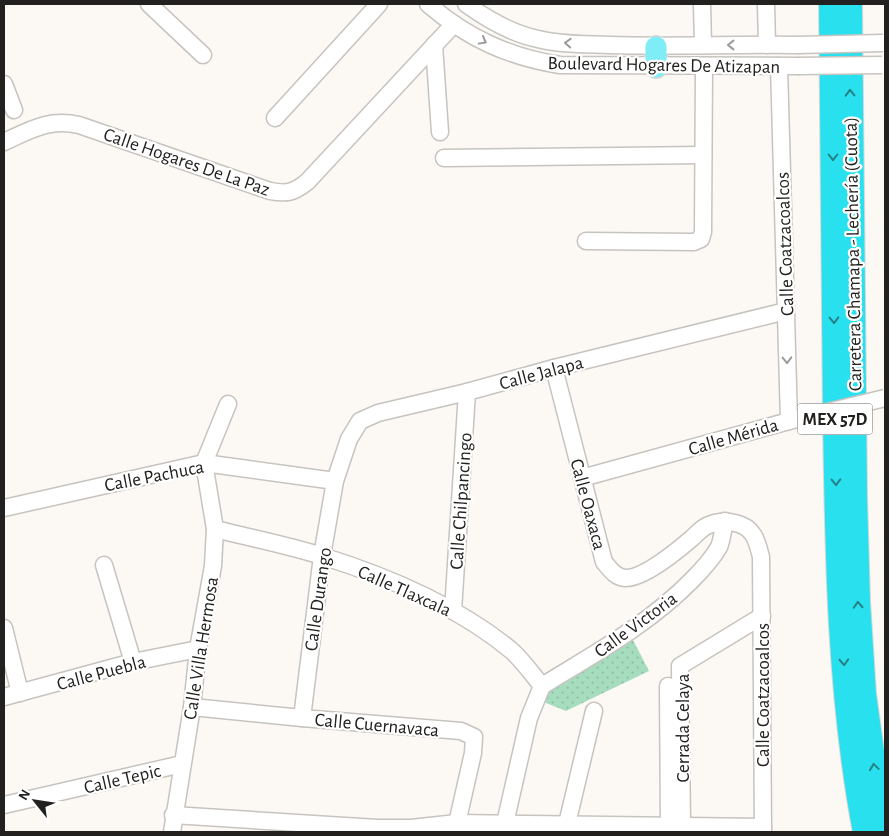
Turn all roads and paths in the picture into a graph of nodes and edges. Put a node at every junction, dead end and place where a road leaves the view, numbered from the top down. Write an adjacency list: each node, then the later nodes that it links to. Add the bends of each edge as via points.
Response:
1 (149, 4): 14 (street)
2 (379, 4): 21 (street)
3 (428, 4): 9 (street, Boulevard Hogares De Atizapan)
4 (466, 4): 15 (street, Boulevard Hogares De Atizapan, one-way to 4, via 537,39 495,22)
5 (702, 4): 12 (street)
6 (766, 4): 13 (street)
7 (831, 4): 62 (highway, Carretera Chamapa - Lechería (Cuota) / MEX 57D, one-way to 62, via 836,503 845,695)
8 (850, 4): 63 (highway, Carretera Chamapa - Lechería (Cuota) / MEX 57D, one-way to 8, via 864,694 858,601)
9 (454, 24): 11 (street, Calle Hogares De La Paz); 15 (street, Boulevard Hogares De Atizapan, one-way to 15, via 485,43 532,61 560,65)
10 (884, 43): 13 (street, Boulevard Hogares De Atizapan, bridge)
11 (434, 45): 22 (street); 23 (street, Calle Hogares De La Paz, via 307,182 297,190 284,193 65,122 39,126)
12 (703, 45): 13 (street, Boulevard Hogares De Atizapan, one-way to 12); 15 (street, Boulevard Hogares De Atizapan)
13 (767, 45)
14 (203, 55)
15 (656, 57): 17 (street, Boulevard Hogares De Atizapan)
16 (884, 65): 18 (street, Boulevard Hogares De Atizapan, bridge)
17 (704, 66): 18 (street, Boulevard Hogares De Atizapan); 24 (street)
18 (779, 66): 27 (street, Calle Coatzacoalcos)
19 (4, 84): 20 (street)
20 (14, 110)
21 (275, 118)
22 (440, 132)
23 (4, 142)
24 (703, 155): 25 (street); 26 (street, via 701,239 694,242)
25 (444, 158)
26 (586, 241)
27 (786, 311): 28 (street, Calle Jalapa); 32 (street, Calle Coatzacoalcos, one-way to 32)
28 (554, 368): 29 (street, Calle Jalapa); 34 (street, Calle Oaxaca)
29 (467, 392): 35 (street, Calle Jalapa, via 378,413 360,421 349,439); 41 (street, Calle Chilpancingo)
30 (885, 398): 32 (street, Calle Mérida, bridge)
31 (228, 404): 33 (street)
32 (788, 421): 34 (street, Calle Mérida)
33 (204, 463): 35 (street, Calle Pachuca); 36 (street, Calle Pachuca); 38 (street, Calle Villa Hermosa)
34 (582, 478): 37 (street, Calle Oaxaca, via 604,562 613,573 625,578 657,565 708,525)
35 (335, 481): 39 (street, Calle Durango)
36 (4, 508)
37 (725, 521): 42 (street, Calle Coatzacoalcos, via 742,525 757,537 761,557); 46 (street, Calle Victoria, via 719,546 705,567 678,594 640,624)
38 (215, 529): 39 (street, Calle Tlaxcala); 44 (street, Calle Villa Hermosa, via 210,590)
39 (322, 556): 41 (street, Calle Tlaxcala, via 409,589); 52 (street, Calle Durango)
40 (104, 565): 45 (street)
41 (452, 611): 46 (street, Calle Tlaxcala, via 514,653)
42 (762, 616): 56 (street, Cerrada Celaya, via 680,666); 60 (street, Calle Coatzacoalcos)
43 (4, 628): 48 (street)
44 (198, 649): 45 (street, Calle Puebla); 50 (street, Calle Villa Hermosa)
45 (132, 662): 48 (street, Calle Puebla)
46 (542, 686): 58 (street, via 529,718)
47 (668, 686): 56 (street, Cerrada Celaya)
48 (20, 693): 49 (street, Calle Puebla)
49 (4, 697)
50 (192, 706): 52 (street, Calle Cuernavaca); 53 (street, Calle Villa Hermosa)
51 (594, 711): 59 (street)
52 (302, 718): 57 (street, Calle Cuernavaca, via 461,731 474,738 474,752)
53 (182, 764): 54 (street, Calle Tepic); 55 (street, Calle Villa Hermosa)
54 (4, 805)
55 (173, 815): 57 (street, via 377,828); 61 (street, Calle Villa Hermosa)
56 (673, 827): 59 (street); 60 (street)
57 (456, 828): 58 (street)
58 (504, 828): 59 (street)
59 (566, 829)
60 (763, 829)
61 (172, 832)
62 (865, 832)
63 (885, 832)

